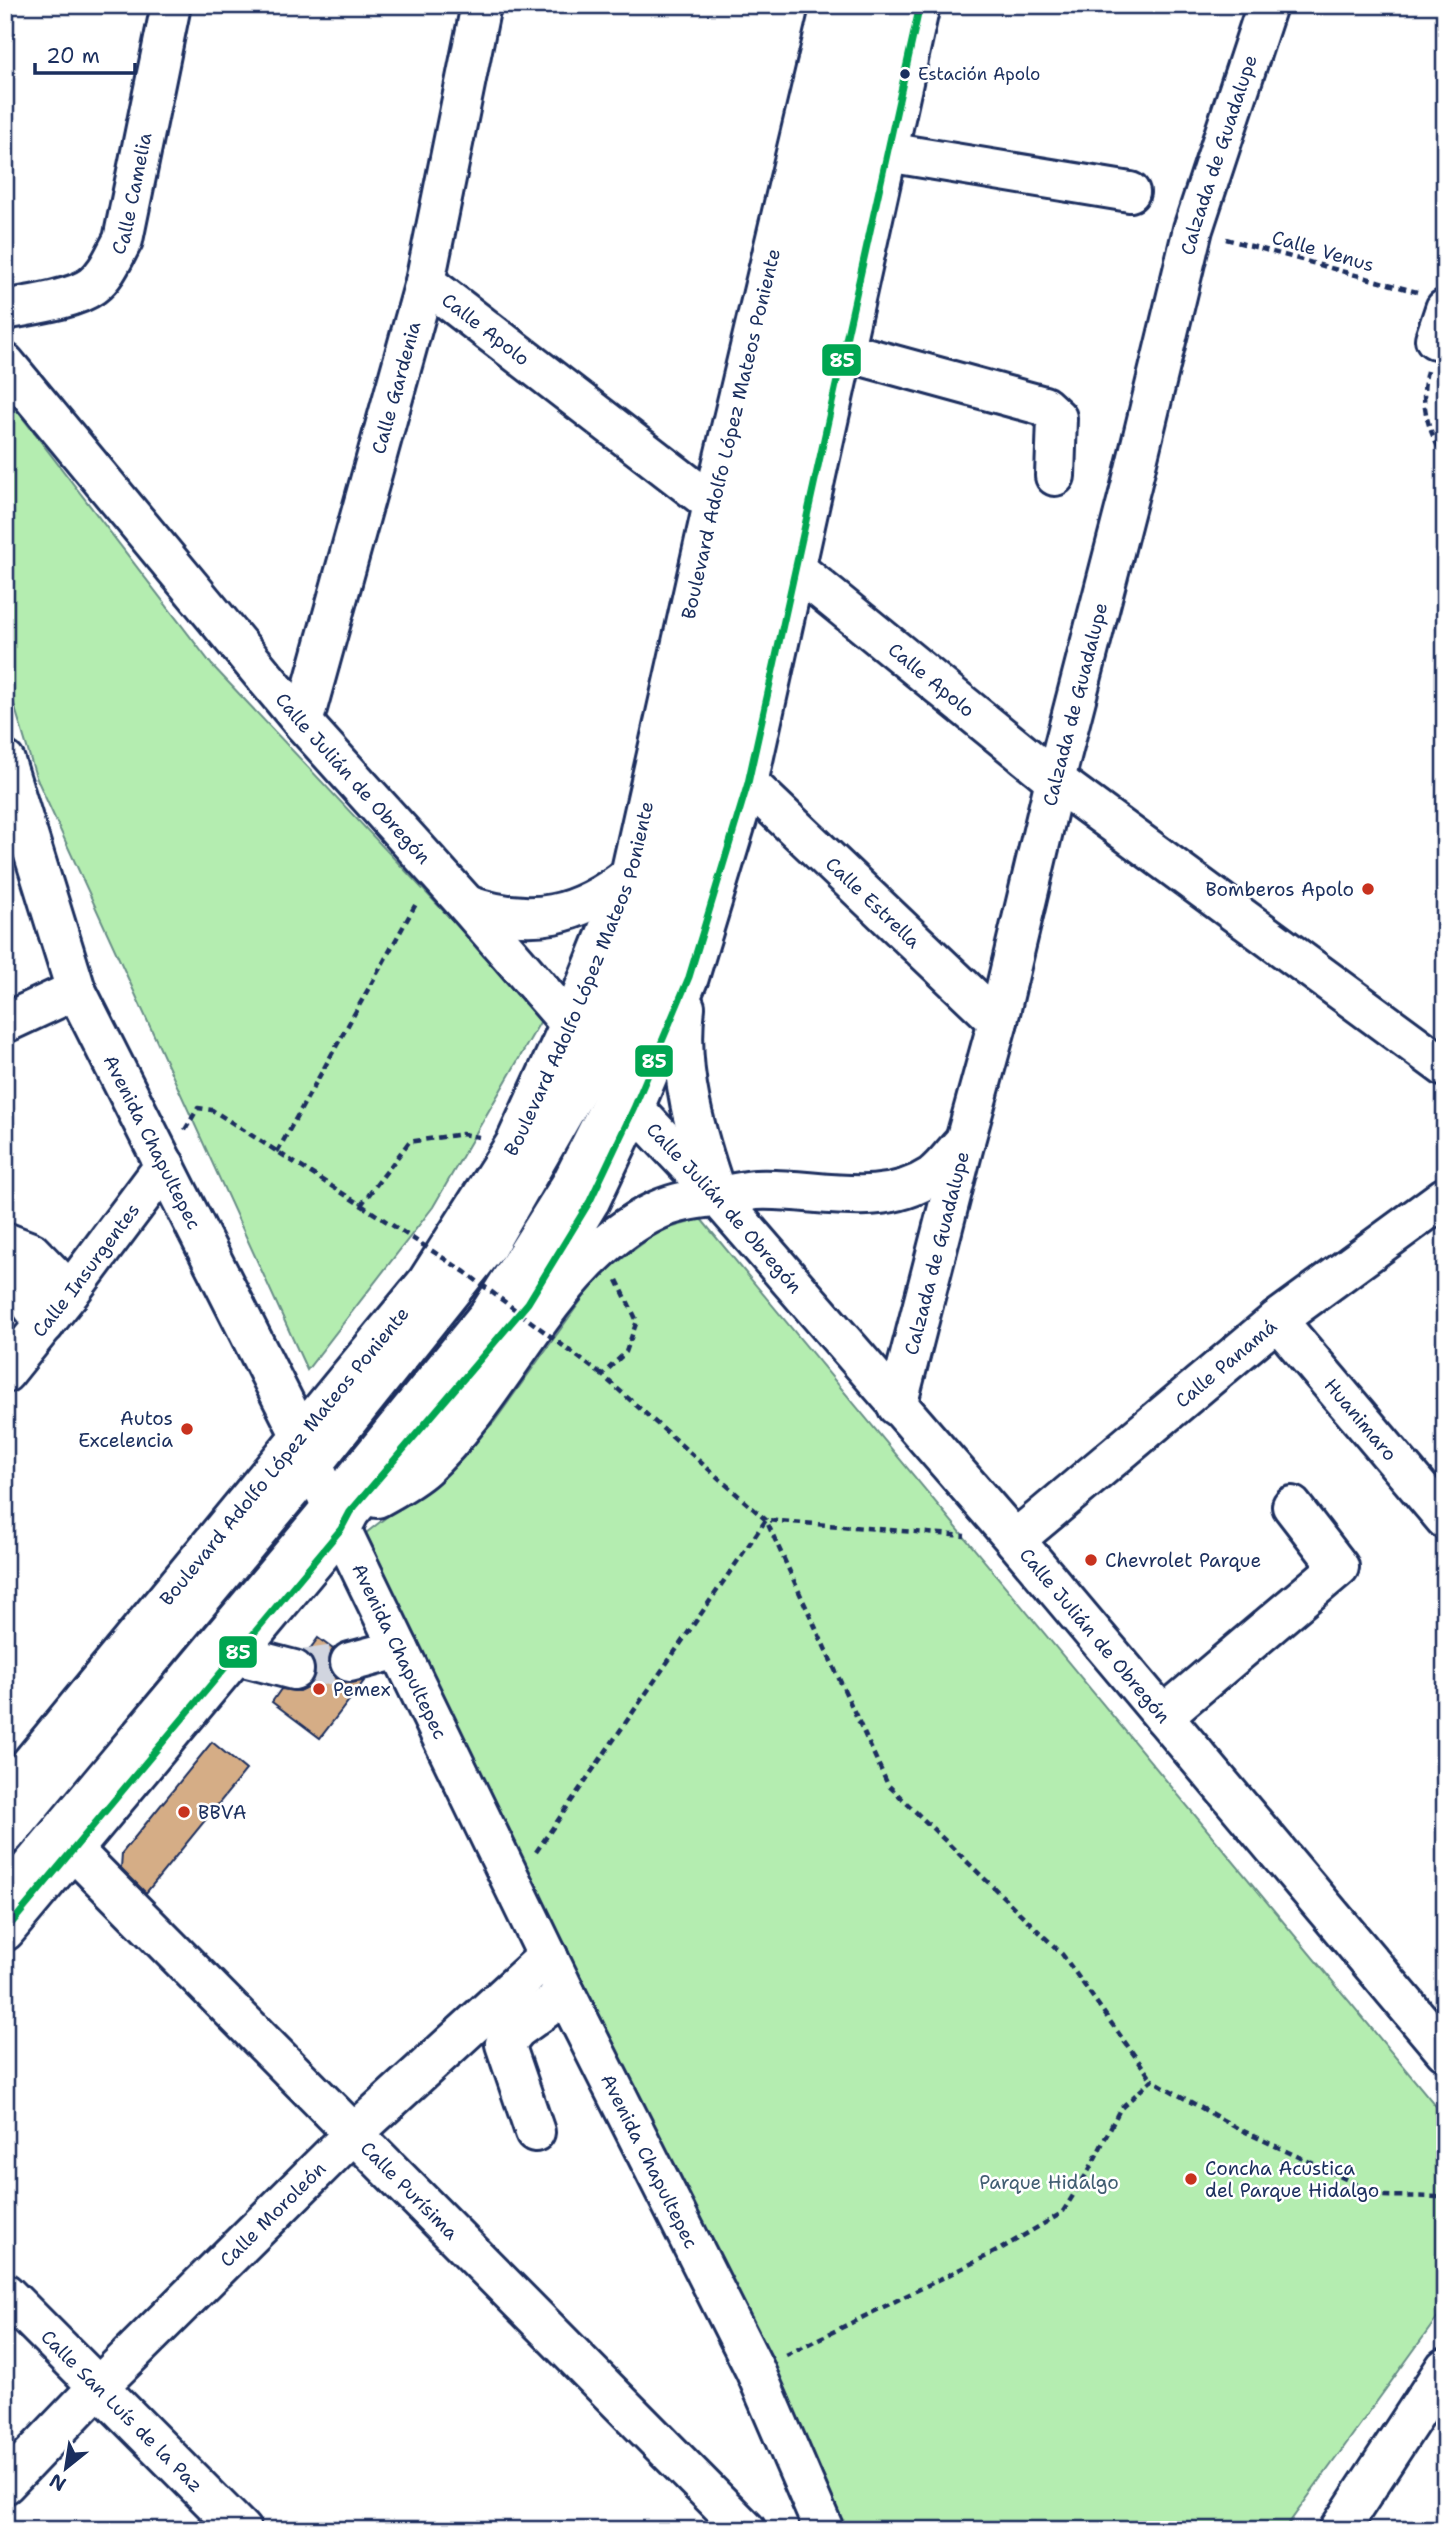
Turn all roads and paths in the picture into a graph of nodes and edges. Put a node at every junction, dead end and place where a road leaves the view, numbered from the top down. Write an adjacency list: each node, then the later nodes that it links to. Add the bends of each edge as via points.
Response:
1 (170, 5): 12 (street, Calle Camelia, via 123,240 106,271 90,287)
2 (481, 5): 11 (street, Calle Gardenia)
3 (831, 5): 18 (street, Boulevard Adolfo López Mateos Poniente)
4 (866, 5): 18 (street)
5 (900, 5): 19 (street)
6 (920, 5): 8 (street)
7 (1267, 5): 10 (street, Calzada de Guadalupe)
8 (887, 152): 9 (street); 14 (street)
9 (1130, 192)
10 (1193, 229): 13 (path, Calle Venus); 22 (street, Calzada de Guadalupe)
11 (425, 282): 18 (street, Calle Apolo); 20 (street, Calle Gardenia)
12 (5, 310)
13 (1433, 313): 16 (path, via 1424,411)
14 (843, 352): 17 (street, via 1044,406 1057,418); 19 (street)
15 (5, 363): 20 (street, Calle Julián de Obregón)
16 (1445, 459)
17 (1055, 476)
18 (727, 515): 19 (street, Calle Apolo); 25 (street, Boulevard Adolfo López Mateos Poniente); 32 (street, via 649,918)
19 (784, 560): 22 (street, Calle Apolo); 23 (street); 34 (street, via 681,930)
20 (303, 723): 24 (street, Calle Julián de Obregón)
21 (5, 761): 28 (street, Avenida Chapultepec)
22 (1055, 780): 29 (street, Calzada de Guadalupe); 33 (street, Calle Apolo)
23 (748, 783): 27 (street); 29 (street, Calle Estrella)
24 (435, 870): 26 (street, Calle Julián de Obregón); 37 (path)
25 (630, 874): 26 (street, via 589,904 553,915 516,917); 31 (street, Boulevard Adolfo López Mateos Poniente)
26 (467, 905): 31 (street, Calle Julián de Obregón)
27 (689, 977): 34 (street); 39 (street, via 684,1065 690,1109)
28 (76, 990): 30 (street); 38 (street, Avenida Chapultepec)
29 (998, 1021): 35 (street, Calzada de Guadalupe)
30 (5, 1023)
31 (570, 1024): 32 (street, Calle Julián de Obregón); 36 (street, Boulevard Adolfo López Mateos Poniente)
32 (594, 1058): 34 (street, Calle Julián de Obregón); 51 (street, via 487,1247)
33 (1445, 1067)
34 (626, 1098): 39 (street, Calle Julián de Obregón); 53 (street, via 590,1201 528,1303)
35 (965, 1141): 39 (street, via 933,1175 895,1192 855,1195 756,1190); 50 (street, Calzada de Guadalupe)
36 (514, 1144): 41 (path, via 462,1134 409,1142); 51 (street, Boulevard Adolfo López Mateos Poniente, via 427,1282)
37 (277, 1152): 38 (path, via 212,1110 198,1108); 41 (path)
38 (165, 1165): 45 (street, Calle Insurgentes); 51 (street, Avenida Chapultepec)
39 (717, 1196): 43 (street, via 692,1198 660,1209); 50 (street, Calle Julián de Obregón)
40 (1445, 1197): 46 (street, Calle Panamá)
41 (361, 1205): 49 (path, bridge, via 465,1272)
42 (5, 1242): 45 (street, via 31,1252)
43 (602, 1247): 49 (path, via 637,1321 626,1352); 53 (street, via 572,1278 466,1420 425,1467)
44 (5, 1258): 47 (street, via 9,1275)
45 (70, 1292): 47 (street, Calle Insurgentes)
46 (1277, 1320): 54 (street, Huanimaro); 56 (street, Calle Panamá)
47 (45, 1324): 48 (street, Calle Insurgentes)
48 (5, 1373)
49 (602, 1375): 55 (path)
50 (897, 1406): 56 (street, Calle Julián de Obregón)
51 (306, 1451): 53 (street, Avenida Chapultepec); 62 (street, Boulevard Adolfo López Mateos Poniente); 63 (street)
52 (1292, 1506): 61 (street, via 1339,1567)
53 (341, 1517): 57 (street, Avenida Chapultepec); 58 (street); 66 (street)
54 (1445, 1519)
55 (766, 1520): 56 (path); 65 (path); 71 (path, via 888,1785 1062,1954)
56 (1015, 1540): 61 (street, Calle Julián de Obregón)
57 (399, 1649): 59 (street); 65 (street, Avenida Chapultepec)
58 (236, 1655): 60 (street); 64 (street)
59 (349, 1662)
60 (294, 1670)
61 (1163, 1716): 70 (street, Calle Julián de Obregón)
62 (10, 1780)
63 (5, 1835)
64 (72, 1849): 67 (street); 73 (street, Calle Purísima)
65 (513, 1885): 68 (street, Avenida Chapultepec)
66 (5, 1898)
67 (5, 1931)
68 (548, 1956): 69 (street, Avenida Chapultepec); 73 (street, Calle Moroleón)
69 (566, 1994): 72 (street, via 517,2029 505,2044); 77 (street, Avenida Chapultepec)
70 (1445, 2051)
71 (1152, 2080): 74 (path, via 1237,2128 1382,2196); 77 (path, via 1120,2109 1062,2213 997,2251)
72 (535, 2132)
73 (353, 2134): 78 (street, Calle Moroleón); 81 (street, Calle Purísima)
74 (1445, 2197)
75 (5, 2293): 78 (street, Calle San Luís de la Paz)
76 (1445, 2368): 83 (street)
77 (755, 2370): 82 (street, Avenida Chapultepec)
78 (98, 2387): 79 (street, Calle Moroleón); 80 (street, Calle San Luís de la Paz)
79 (5, 2484)
80 (241, 2530)
81 (746, 2530)
82 (824, 2530)
83 (1339, 2530)

